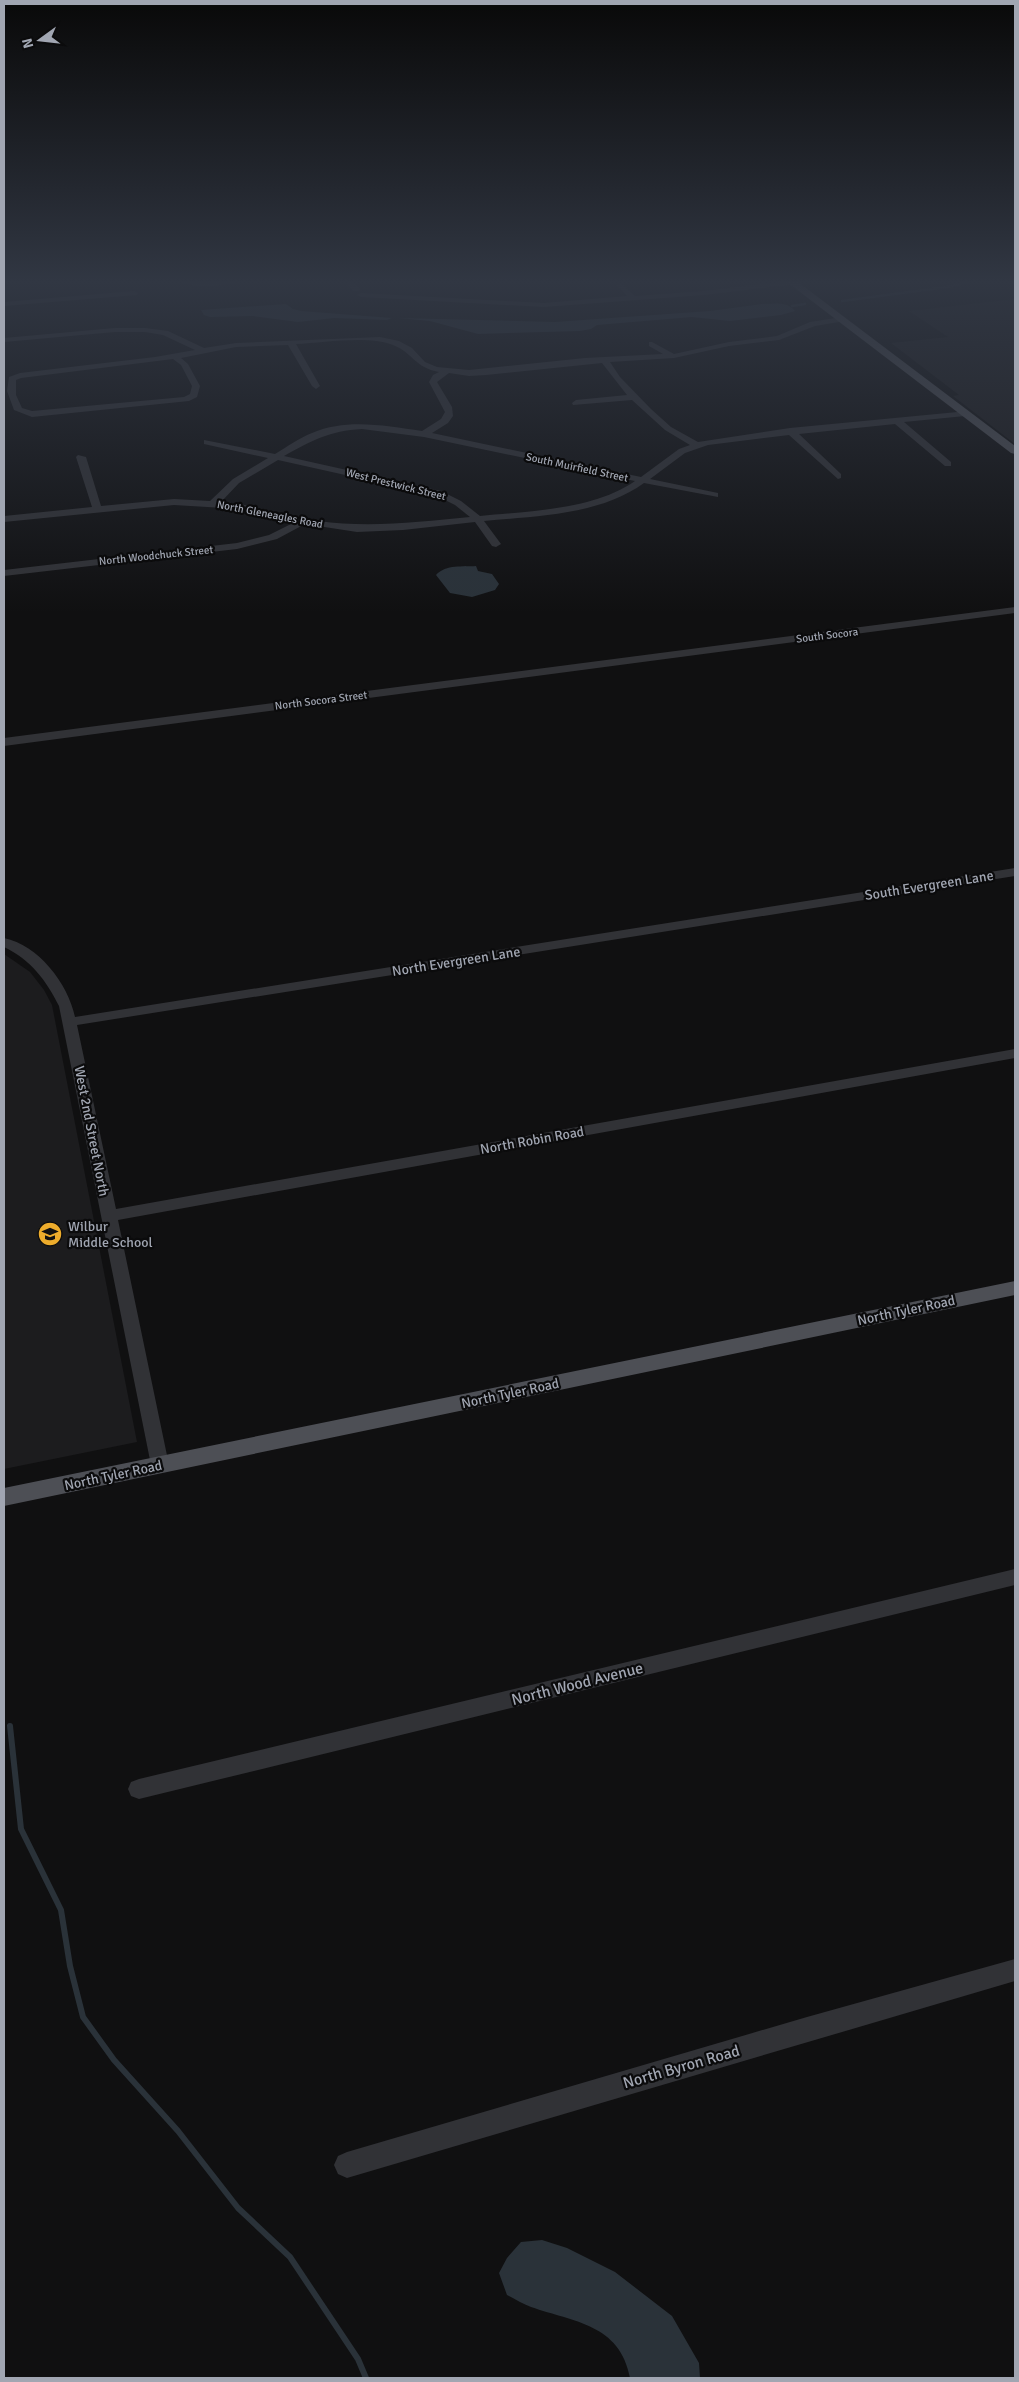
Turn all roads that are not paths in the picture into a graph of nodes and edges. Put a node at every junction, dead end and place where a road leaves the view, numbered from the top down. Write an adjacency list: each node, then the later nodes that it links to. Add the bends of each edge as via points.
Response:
1 (12, 390): 2 (street, via 18,410 32,414 177,401 194,395)
2 (195, 390)
3 (438, 390): 11 (street, via 450,412 448,418)
4 (629, 390): 6 (street)
5 (936, 390): 8 (main road)
6 (635, 397): 7 (street); 13 (street, via 666,427)
7 (576, 403)
8 (966, 413): 9 (street, North Gleneagles Road); 15 (main road)
9 (896, 420): 10 (street, North Gleneagles Road); 19 (street)
10 (790, 431): 13 (street, North Gleneagles Road); 20 (street)
11 (424, 434): 17 (street, South Muirfield Street, via 372,426 348,426 319,433); 18 (street, South Muirfield Street)
12 (207, 442): 17 (street, West Prestwick Street)
13 (697, 445): 21 (street, North Gleneagles Road, via 682,451)
14 (543, 449): 18 (street)
15 (1015, 451)
16 (81, 457): 24 (street)
17 (277, 457): 23 (street, South Muirfield Street, via 236,480); 26 (street, West Prestwick Street, via 438,493 464,505)
18 (531, 457): 21 (street, South Muirfield Street)
19 (948, 464)
20 (838, 476)
21 (642, 480): 22 (street, South Muirfield Street); 26 (street, North Gleneagles Road, via 627,491 587,505)
22 (715, 495)
23 (214, 503): 24 (street, North Gleneagles Road, via 174,502); 27 (street, North Gleneagles Road)
24 (97, 509): 25 (street, North Gleneagles Road)
25 (4, 519)
26 (477, 520): 27 (street, North Gleneagles Road, via 378,529 336,527); 28 (street, West Prestwick Street)
27 (304, 521): 29 (street, North Woodchuck Street, via 274,537 237,546)
28 (496, 544)
29 (4, 573)
30 (1015, 610): 31 (street, South Socora)
31 (639, 660): 32 (street, North Socora Street)
32 (4, 742)
33 (1015, 872): 34 (street, South Evergreen Lane)
34 (843, 899): 36 (street, North Evergreen Lane)
35 (4, 942): 36 (street, West 2nd Street North, via 19,949 47,971 66,1006)
36 (69, 1022): 38 (street, West 2nd Street North)
37 (1015, 1053): 38 (street, North Robin Road)
38 (109, 1216): 40 (street, West 2nd Street North)
39 (1015, 1288): 40 (main road, North Tyler Road)
40 (160, 1465): 41 (main road, North Tyler Road)
41 (4, 1497)
42 (1015, 1577): 43 (street, North Wood Avenue)
43 (139, 1789)
44 (1015, 1970): 45 (street, North Byron Road)
45 (347, 2165)

